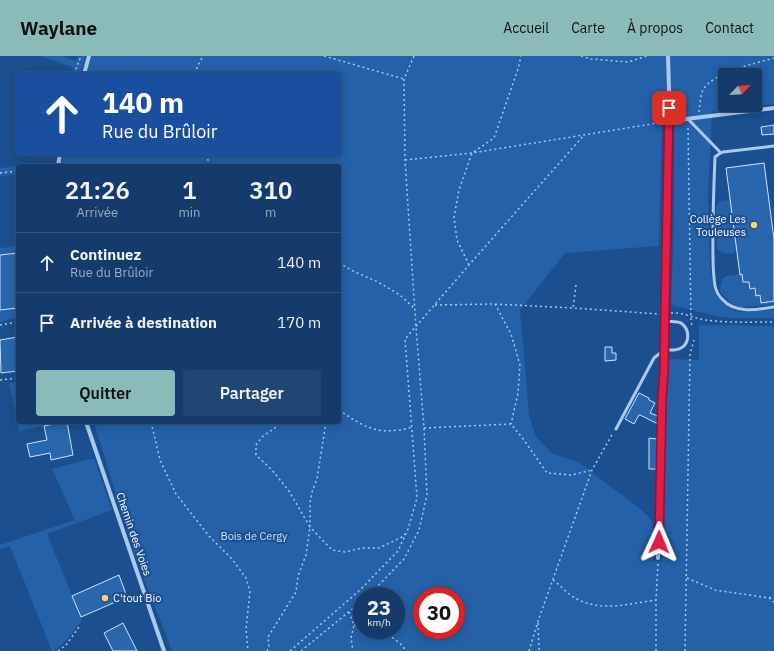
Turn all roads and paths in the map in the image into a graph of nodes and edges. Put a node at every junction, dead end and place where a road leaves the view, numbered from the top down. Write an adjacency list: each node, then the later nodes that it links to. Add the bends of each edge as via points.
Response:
1 (81, 56): 11 (path)
2 (89, 56): 12 (street)
3 (203, 56): 13 (path)
4 (324, 56): 14 (path)
5 (414, 56): 14 (path)
6 (521, 56): 21 (path, via 494,138)
7 (581, 56): 8 (path, via 628,62)
8 (648, 56)
9 (668, 56): 18 (street)
10 (774, 58): 16 (path, via 747,65 712,80 702,91)
11 (75, 72)
12 (85, 72)
13 (197, 72)
14 (404, 79): 23 (path)
15 (774, 108): 16 (street)
16 (698, 117): 17 (street)
17 (688, 119): 18 (street); 22 (lane); 35 (path)
18 (670, 121): 19 (path); 34 (street)
19 (584, 135): 21 (path); 27 (path)
20 (774, 146): 22 (lane)
21 (472, 153): 23 (path); 27 (path, via 459,190 454,217 458,240)
22 (720, 153): 31 (lane, via 715,157 712,250 719,296 738,309)
23 (405, 160): 33 (path)
24 (16, 171): 25 (path)
25 (0, 172)
26 (341, 264): 33 (path, via 400,295)
27 (469, 265): 30 (path)
28 (576, 286): 32 (path)
29 (494, 304): 30 (path); 32 (path); 51 (path, via 511,334 520,365 518,392)
30 (435, 305): 40 (path)
31 (774, 307)
32 (573, 308): 34 (path)
33 (415, 309): 40 (path)
34 (665, 314): 35 (path); 36 (street)
35 (691, 316): 38 (path, via 733,322); 41 (path)
36 (665, 321): 43 (street); 43 (lane, via 681,323 685,326 688,336 681,348)
37 (16, 322): 39 (path)
38 (774, 322)
39 (0, 325)
40 (416, 327): 52 (path, via 405,340); 53 (path)
41 (694, 331)
42 (695, 337): 59 (path, via 690,354)
43 (665, 351): 54 (lane, via 654,358); 58 (street)
44 (16, 378): 45 (path)
45 (0, 380)
46 (341, 411): 52 (path, via 358,423 379,430)
47 (87, 424): 74 (street, Chemin des Voies)
48 (151, 424): 75 (path, via 160,460 176,494 246,578 250,591 246,630)
49 (277, 424): 56 (path, via 256,445 256,455 290,491)
50 (326, 424): 56 (path, via 317,479 310,503)
51 (511, 424): 53 (path); 55 (path, via 546,473 572,475)
52 (412, 427): 57 (path, via 417,498)
53 (424, 428): 61 (path, via 427,495 419,530 404,559)
54 (616, 429): 55 (path)
55 (592, 470): 60 (path)
56 (310, 527): 57 (path, via 332,550 345,552 379,548); 76 (path, via 296,592 268,637)
57 (406, 533): 77 (path, via 398,551 360,590)
58 (658, 558): 64 (path)
59 (687, 578): 63 (path, via 715,590); 84 (path)
60 (554, 580): 64 (path, via 587,604 608,607); 68 (path)
61 (377, 587)
62 (774, 596): 63 (path)
63 (769, 598): 65 (path)
64 (656, 600): 83 (path)
65 (774, 602)
66 (353, 608): 67 (path)
67 (348, 612): 69 (path); 78 (path)
68 (538, 621): 81 (path); 82 (path)
69 (353, 623)
70 (79, 626): 73 (path)
71 (353, 629): 79 (path)
72 (395, 639): 80 (path)
73 (58, 651)
74 (164, 651)
75 (248, 651)
76 (267, 651)
77 (290, 651)
78 (301, 651)
79 (353, 651)
80 (406, 651)
81 (529, 651)
82 (539, 651)
83 (656, 651)
84 (685, 651)

